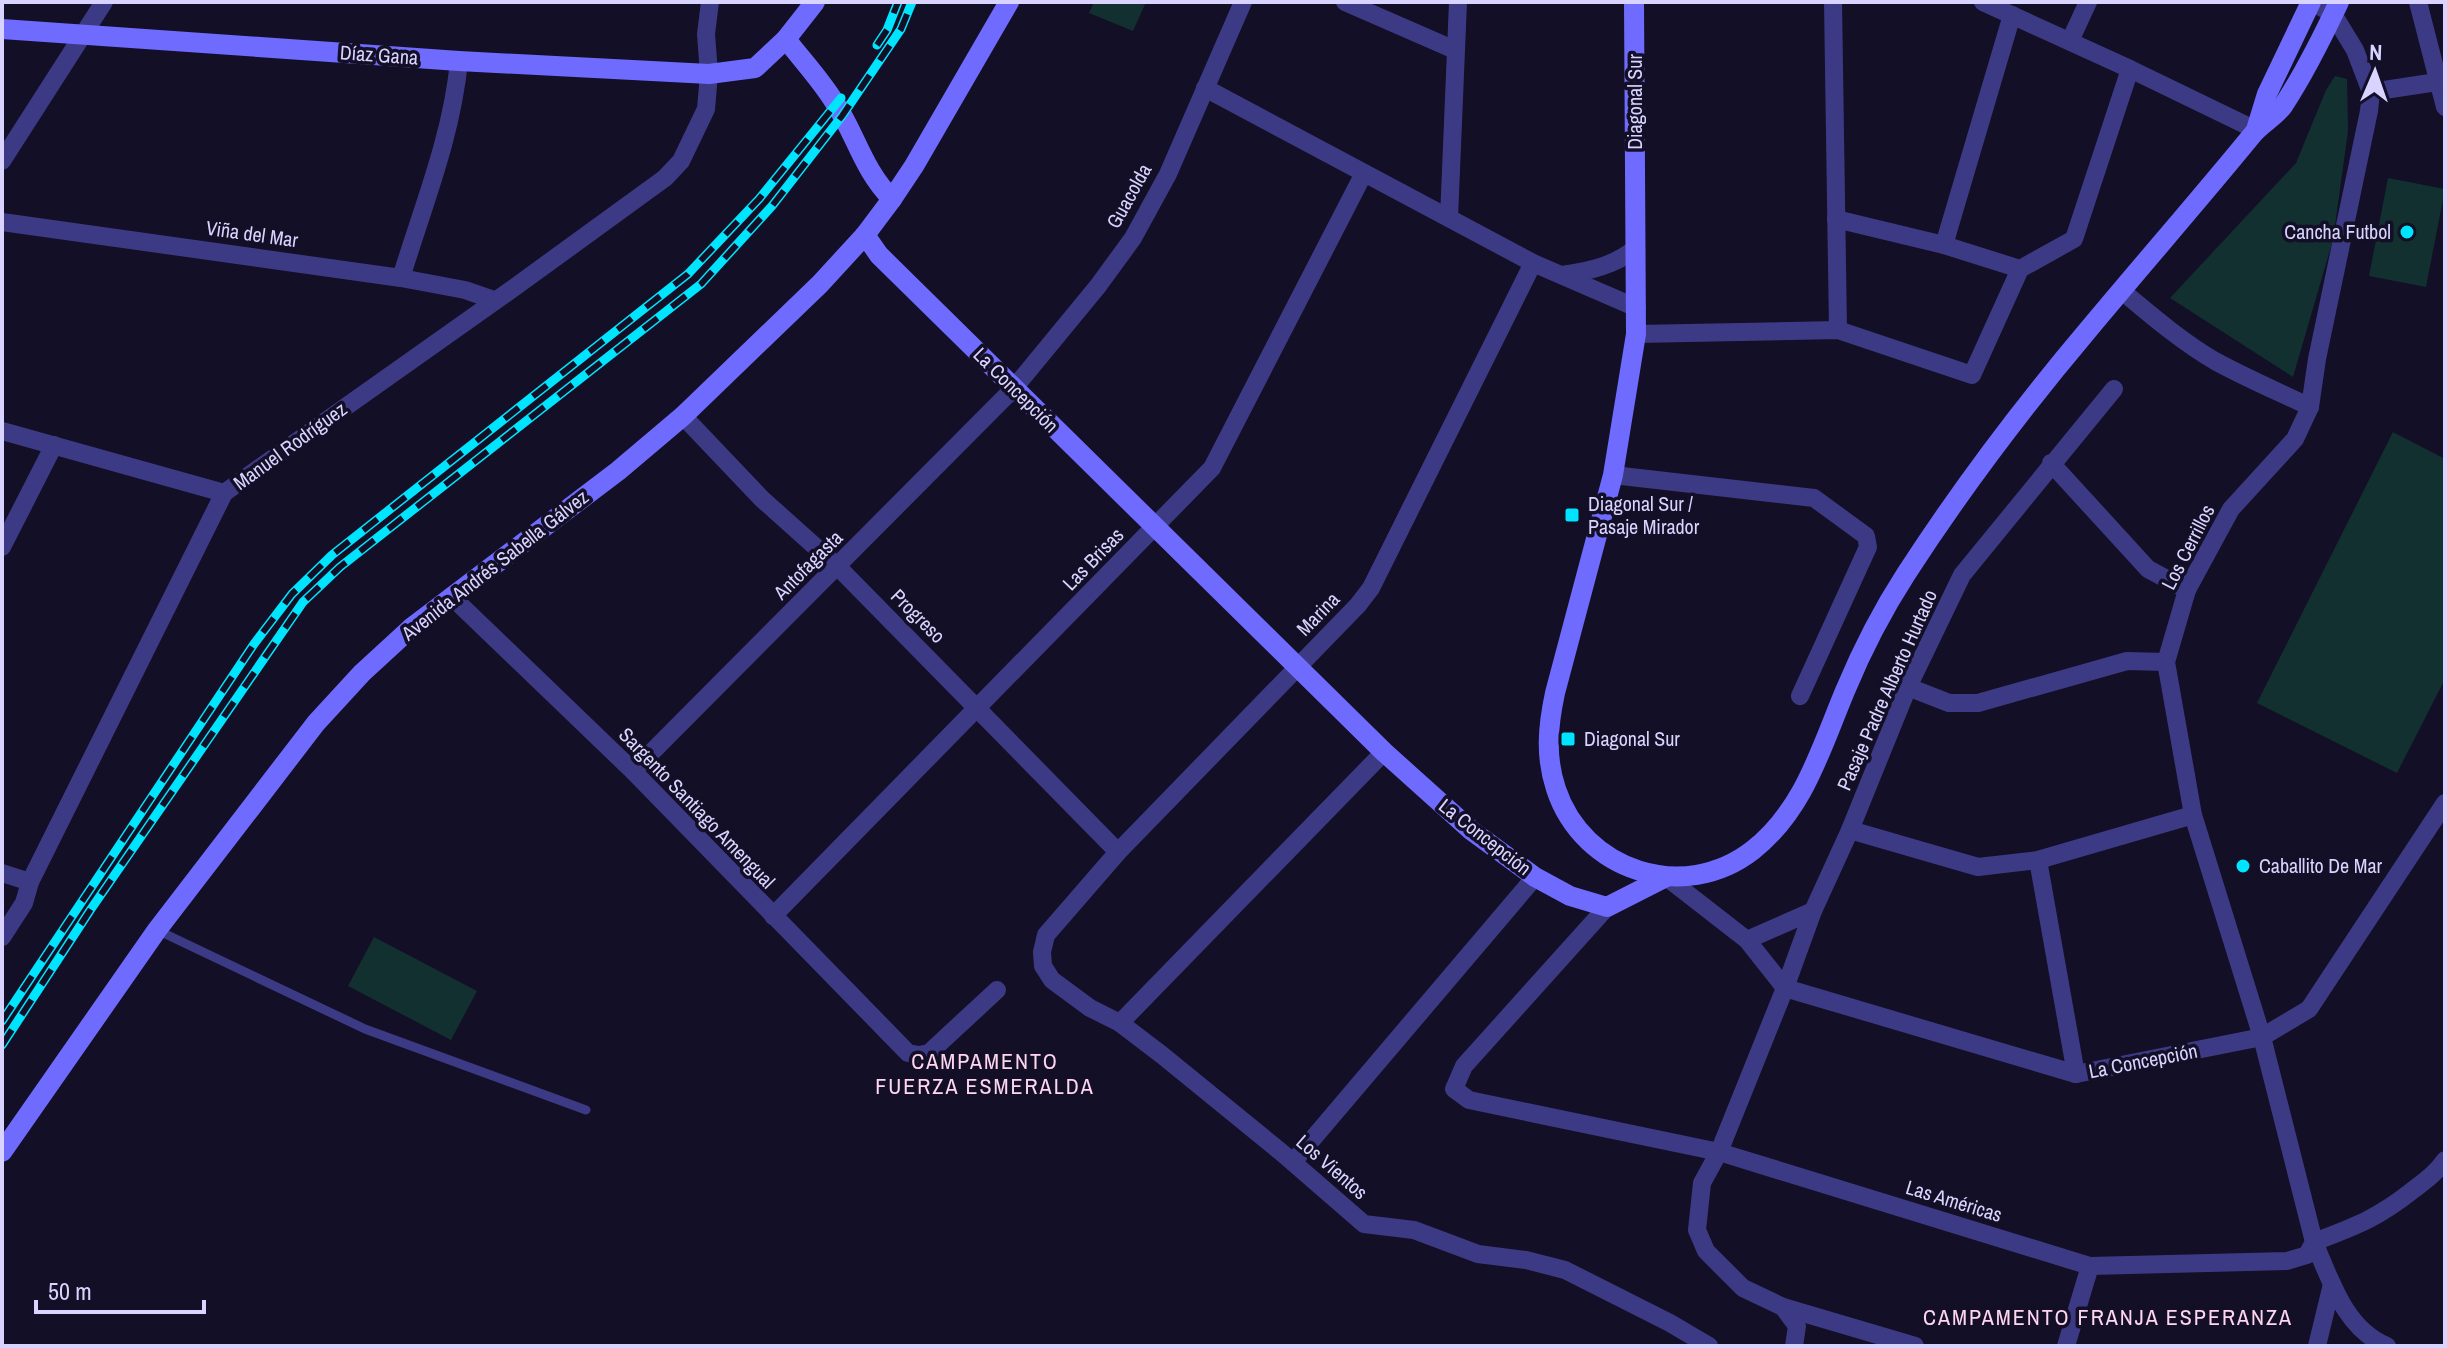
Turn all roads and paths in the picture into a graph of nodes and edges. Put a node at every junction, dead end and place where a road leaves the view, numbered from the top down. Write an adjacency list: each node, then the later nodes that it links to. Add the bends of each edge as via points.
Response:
1 (104, 2): 17 (street)
2 (710, 2): 23 (street, Manuel Rodríguez)
3 (815, 2): 18 (main road)
4 (1009, 2): 31 (main road, Avenida Andrés Sabella Gálvez)
5 (1243, 2): 25 (street, Guacolda)
6 (1345, 2): 20 (street)
7 (1458, 2): 20 (street)
8 (1634, 2): 37 (main road, Diagonal Sur)
9 (1833, 2): 33 (street)
10 (1983, 2): 15 (street)
11 (2088, 2): 19 (street)
12 (2312, 2): 14 (street, Los Cerrillos); 28 (main road, via 2267,94)
13 (2418, 2): 24 (street)
14 (2336, 8): 26 (street, Los Cerrillos); 28 (main road, via 2285,103)
15 (2012, 15): 19 (street); 36 (street)
16 (2, 29): 17 (main road, Díaz Gana)
17 (83, 34): 21 (main road, Díaz Gana); 29 (street)
18 (786, 39): 23 (main road, Díaz Gana, via 755,68); 31 (main road, via 836,104 863,159)
19 (2070, 41): 22 (street)
20 (1455, 50): 32 (street)
21 (459, 61): 23 (main road, Díaz Gana); 41 (street, via 448,130)
22 (2130, 69): 28 (street); 39 (street, via 2074,239)
23 (709, 74): 43 (street, Manuel Rodríguez, via 706,109 681,161 665,178)
24 (2437, 82): 26 (street); 27 (street)
25 (1205, 88): 30 (street); 47 (street, Guacolda, via 1133,238)
26 (2371, 92): 49 (street, Los Cerrillos)
27 (2445, 107)
28 (2256, 130): 42 (main road)
29 (2, 161)
30 (1363, 175): 32 (street); 56 (street, Las Brisas, via 1212,468)
31 (892, 199): 35 (main road, Avenida Andrés Sabella Gálvez)
32 (1449, 218): 38 (street)
33 (1836, 219): 36 (street); 45 (street)
34 (2, 222): 41 (street, Viña del Mar)
35 (865, 235): 47 (main road, La Concepción); 50 (main road, Avenida Andrés Sabella Gálvez)
36 (1944, 245): 39 (street)
37 (1636, 248): 40 (street, via 1599,269); 44 (main road, Diagonal Sur)
38 (1533, 263): 40 (street); 62 (street, Marina, via 1382,570 1358,605)
39 (2020, 269): 45 (street, via 1972,375)
40 (1562, 275): 44 (street)
41 (401, 278): 43 (street, Viña del Mar)
42 (2122, 291): 49 (street, via 2193,348); 76 (main road, via 2013,423 1906,574 1870,635 1804,790 1780,825 1728,866)
43 (494, 300): 55 (street, Manuel Rodríguez)
44 (1637, 308): 46 (main road, Diagonal Sur)
45 (1838, 330): 46 (street)
46 (1636, 334): 54 (main road, Diagonal Sur)
47 (1014, 388): 56 (main road, La Concepción); 58 (street, Antofagasta)
48 (2114, 389): 53 (street, Pasaje Padre Alberto Hurtado)
49 (2310, 407): 59 (street, Los Cerrillos, via 2295,439 2231,509)
50 (683, 416): 58 (street, Progreso, via 762,499); 60 (main road, Avenida Andrés Sabella Gálvez)
51 (2, 431): 52 (street)
52 (54, 445): 55 (street); 57 (street)
53 (2051, 463): 59 (street, via 2148,569); 63 (street, Pasaje Padre Alberto Hurtado, via 1962,575)
54 (1613, 475): 64 (street, via 1814,498 1866,536 1868,547); 76 (main road, Diagonal Sur, via 1549,719 1548,748 1561,801 1588,841 1629,868)
55 (224, 493): 77 (street, Manuel Rodríguez)
56 (1155, 528): 62 (main road, La Concepción); 65 (street, Las Brisas)
57 (2, 547)
58 (838, 567): 65 (street, Progreso); 67 (street, Antofagasta)
59 (2187, 590): 61 (street, Los Cerrillos)
60 (451, 596): 67 (street, Sargento Santiago Amengual); 81 (main road, Avenida Andrés Sabella Gálvez, via 386,650 316,723)
61 (2166, 662): 63 (street, via 2127,661 1978,703 1949,703); 69 (street, Los Cerrillos)
62 (1297, 667): 66 (main road, La Concepción); 72 (street, Marina)
63 (1908, 687): 71 (street, Pasaje Padre Alberto Hurtado)
64 (1800, 696)
65 (978, 707): 72 (street, Progreso); 80 (street, Las Brisas)
66 (1384, 752): 75 (main road, La Concepción, via 1472,831); 87 (street)
67 (633, 771): 80 (street, Sargento Santiago Amengual)
68 (2445, 803): 70 (street, La Concepción)
69 (2193, 815): 73 (street); 88 (street, Los Cerrillos)
70 (2439, 823): 88 (street, La Concepción, via 2309,1009)
71 (1850, 830): 73 (street, via 1978,867); 79 (street, Pasaje Padre Alberto Hurtado)
72 (1118, 852): 82 (street, Marina)
73 (2038, 860): 89 (street)
74 (2, 873): 77 (street)
75 (1535, 877): 78 (main road, La Concepción, via 1570,896); 93 (street)
76 (1666, 877): 78 (main road); 84 (street)
77 (30, 882): 83 (street, Manuel Rodríguez, via 24,903)
78 (1607, 907): 92 (street, Las Américas, via 1464,1066 1454,1089 1469,1100)
79 (1813, 911): 84 (street); 85 (street, Pasaje Padre Alberto Hurtado)
80 (773, 916): 86 (street, Sargento Santiago Amengual, via 908,1053 929,1053)
81 (157, 930): 90 (lane, via 365,1029); 91 (main road, Avenida Andrés Sabella Gálvez)
82 (1046, 935): 87 (street, Los Vientos, via 1043,966 1052,980)
83 (2, 937)
84 (1747, 940): 85 (street)
85 (1785, 988): 89 (street, La Concepción); 92 (street, Pasaje Padre Alberto Hurtado)
86 (997, 990)
87 (1120, 1023): 93 (street, Los Vientos)
88 (2262, 1037): 89 (street, La Concepción); 95 (street, Los Cerrillos)
89 (2076, 1074)
90 (586, 1110)
91 (2, 1152)
92 (1719, 1152): 96 (street, Las Américas); 98 (street, Pasaje Padre Alberto Hurtado, via 1702,1183 1697,1230 1706,1251 1743,1288)
93 (1293, 1162): 99 (street, Los Vientos, via 1364,1224 1414,1230 1478,1254 1565,1270)
94 (2442, 1169): 95 (street, Las Américas, via 2385,1212)
95 (2314, 1242): 96 (street, Las Américas, via 2307,1255 2287,1261); 97 (street)
96 (2090, 1266): 102 (street)
97 (2332, 1284): 103 (street); 104 (street, via 2370,1339)
98 (1783, 1307): 100 (street, via 1797,1326); 101 (street, Pasaje Padre Alberto Hurtado)
99 (1709, 1346)
100 (1794, 1346)
101 (1915, 1346)
102 (2066, 1346)
103 (2317, 1346)
104 (2387, 1346)

